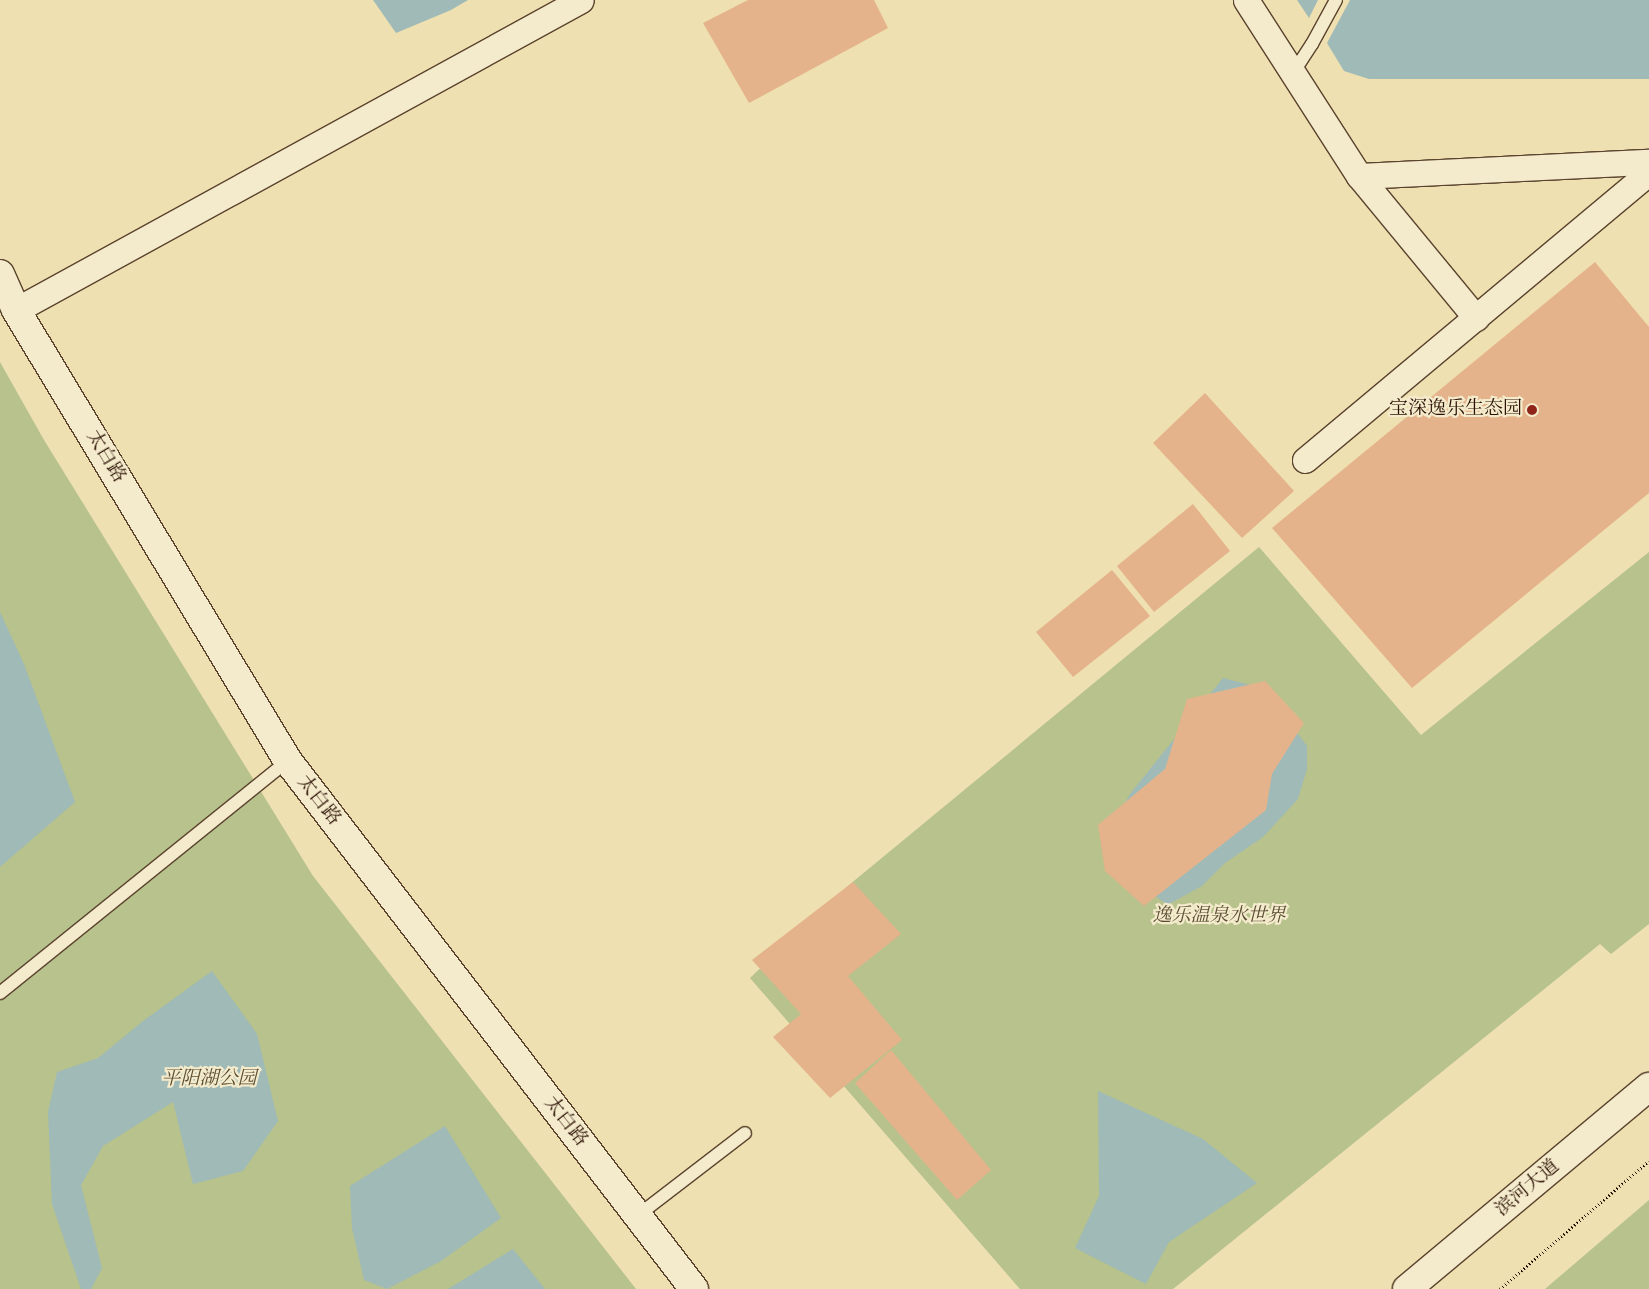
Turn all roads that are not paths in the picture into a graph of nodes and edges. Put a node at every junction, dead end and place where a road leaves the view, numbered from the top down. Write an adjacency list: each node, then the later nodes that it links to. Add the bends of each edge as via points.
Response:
1 (581, 0): 9 (street)
2 (1246, 0): 4 (street)
3 (1336, 0): 4 (lane)
4 (1293, 73): 7 (street)
5 (1649, 162): 7 (street)
6 (1649, 172): 10 (street)
7 (1359, 176): 10 (street)
8 (0, 274): 9 (main road, 太白路)
9 (16, 310): 12 (main road, 太白路)
10 (1476, 318): 11 (street)
11 (1305, 460)
12 (288, 761): 13 (lane); 16 (main road, 太白路)
13 (0, 992)
14 (1649, 1087): 18 (main road, 滨河大道)
15 (744, 1133): 16 (lane)
16 (637, 1216): 17 (main road, 太白路)
17 (694, 1289)
18 (1407, 1289)

